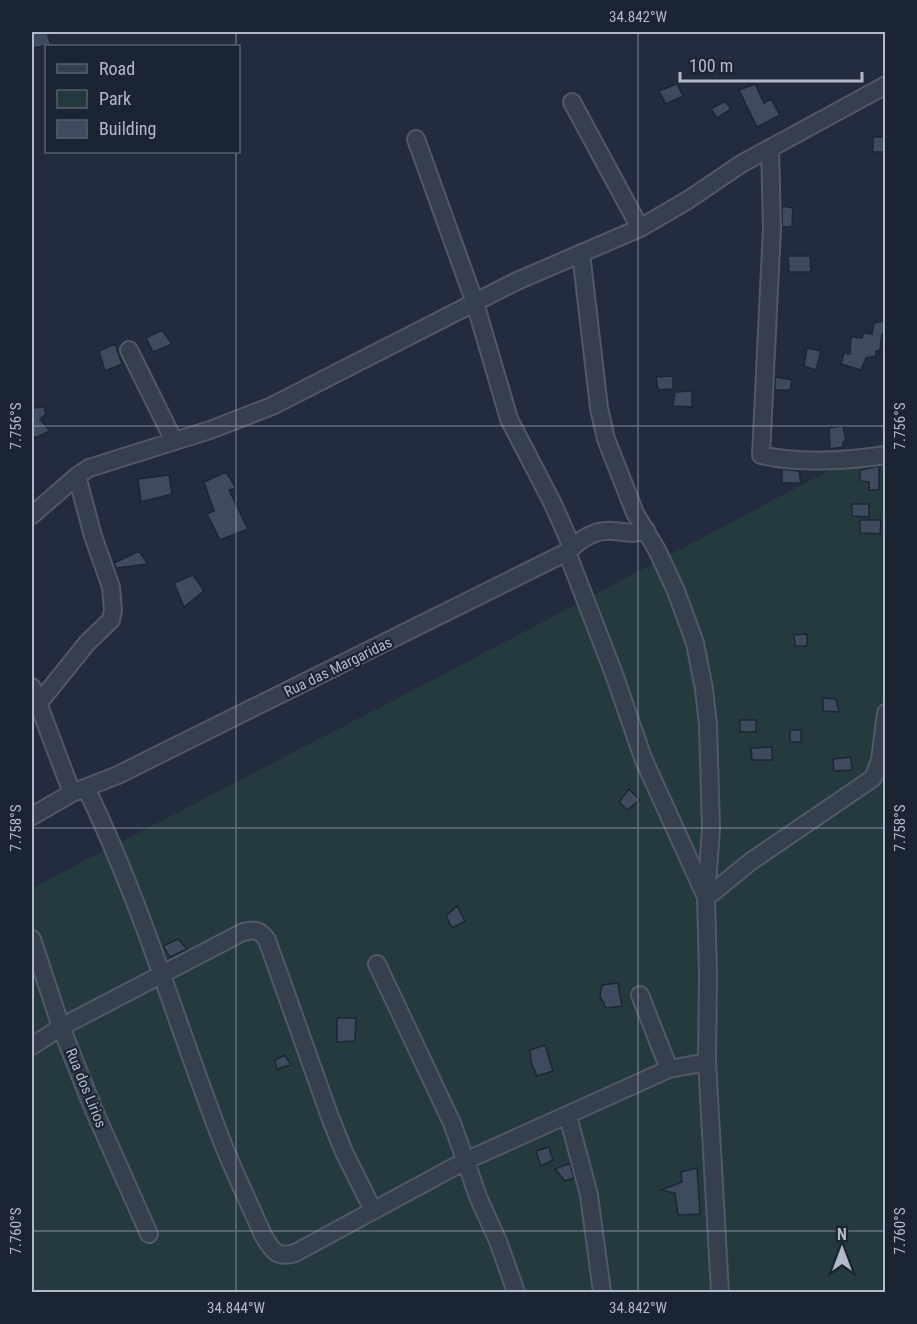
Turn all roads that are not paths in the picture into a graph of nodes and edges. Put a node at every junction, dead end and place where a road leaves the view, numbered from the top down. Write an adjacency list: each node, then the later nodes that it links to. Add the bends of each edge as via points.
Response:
1 (885, 85): 4 (street)
2 (572, 102): 5 (street)
3 (416, 139): 7 (street)
4 (770, 148): 5 (street); 10 (street, via 772,228 761,455 855,460)
5 (640, 228): 6 (street)
6 (581, 253): 7 (street); 13 (street, via 599,408 618,473)
7 (475, 303): 9 (street, via 272,406); 14 (street, via 514,431 553,504)
8 (129, 350): 9 (street)
9 (174, 441): 11 (street, via 98,464)
10 (885, 455)
11 (77, 476): 12 (street); 16 (street, via 111,587 113,610 111,620 87,643)
12 (32, 515)
13 (646, 530): 14 (street, Rua das Margaridas, via 632,534 612,530 593,533); 20 (street, via 666,566 695,643 704,689 711,829)
14 (569, 550): 18 (street, Rua das Margaridas); 20 (street, via 643,758)
15 (32, 687): 16 (street)
16 (38, 704): 18 (street)
17 (885, 713): 20 (street, via 880,760 873,778 750,862)
18 (79, 791): 19 (street, Rua das Margaridas); 23 (street, via 113,846)
19 (32, 816)
20 (706, 898): 27 (street)
21 (32, 939): 25 (street, Rua dos Lirios)
22 (377, 964): 30 (street, via 453,1123)
23 (162, 974): 25 (street); 31 (street, via 243,932 263,934 330,1117); 31 (street, via 222,1142 270,1247 279,1255 295,1253)
24 (640, 994): 28 (street)
25 (61, 1027): 26 (street); 32 (street, Rua dos Lirios)
26 (32, 1046)
27 (707, 1062): 28 (street); 35 (street)
28 (669, 1069): 29 (street)
29 (568, 1116): 30 (street); 34 (street, via 589,1195)
30 (465, 1161): 31 (street); 33 (street)
31 (373, 1209)
32 (149, 1234)
33 (516, 1293)
34 (602, 1293)
35 (720, 1293)

